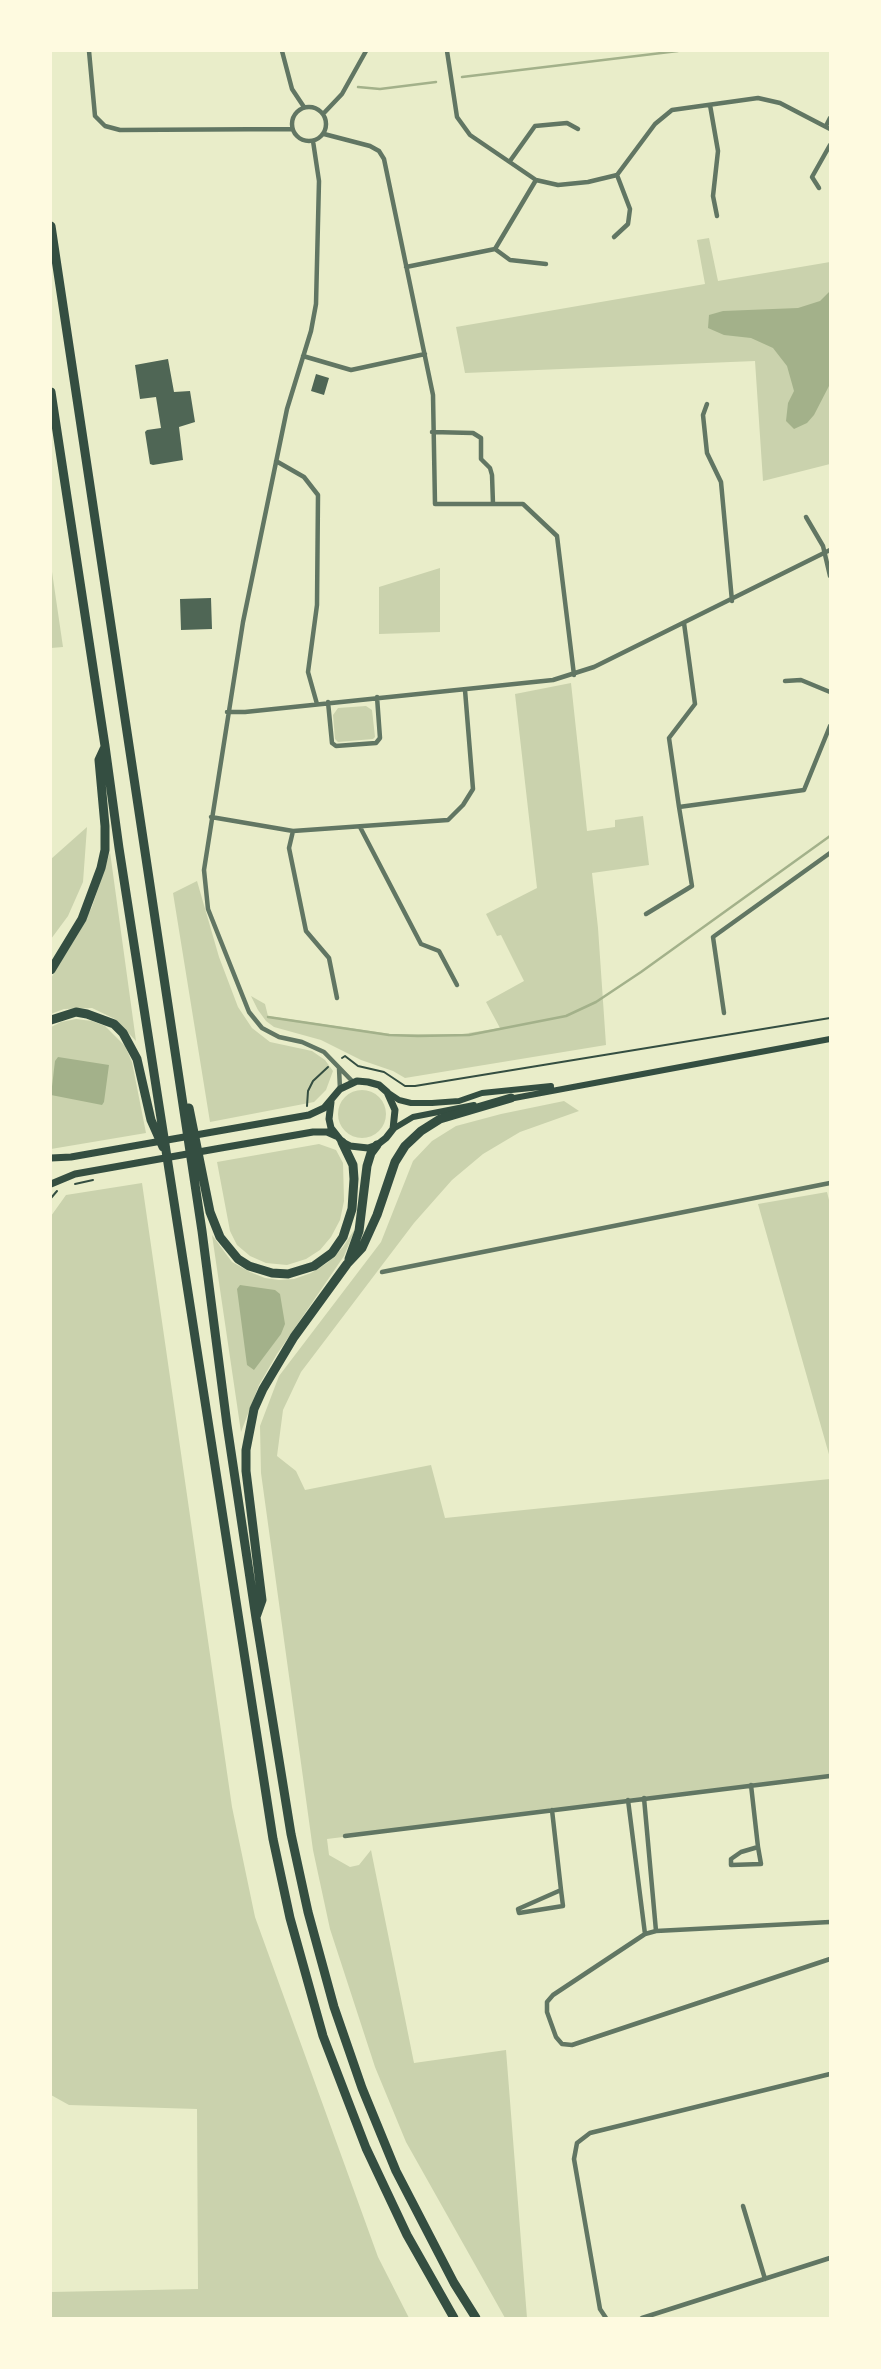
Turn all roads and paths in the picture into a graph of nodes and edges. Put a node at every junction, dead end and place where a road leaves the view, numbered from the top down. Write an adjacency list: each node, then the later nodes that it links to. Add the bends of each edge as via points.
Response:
1 (89, 51): 10 (street, via 95,116 105,126 120,130)
2 (282, 51): 6 (street, via 292,89)
3 (366, 51): 7 (street, via 342,94)
4 (447, 51): 15 (street, via 457,117 470,135)
5 (710, 105): 9 (street, via 758,98 780,103); 16 (street, via 672,110 655,124); 19 (street, via 718,151 713,196)
6 (304, 107): 7 (street); 10 (street, via 292,119)
7 (323, 114): 12 (street, via 327,122)
8 (830, 118): 9 (street)
9 (828, 128)
10 (292, 129): 13 (street, via 299,139)
11 (578, 129): 15 (street, via 567,123 535,126)
12 (324, 134): 13 (street); 24 (street, via 370,146 384,159)
13 (313, 141): 26 (street, via 319,181 317,296)
14 (830, 145): 18 (street, via 812,177)
15 (510, 161): 17 (street)
16 (617, 175): 17 (street, via 558,185); 21 (street, via 630,209 628,224)
17 (536, 180): 22 (street)
18 (819, 188)
19 (717, 216)
20 (51, 226): 60 (highway)
21 (614, 237)
22 (495, 248): 23 (street, via 510,260); 24 (street)
23 (546, 264)
24 (406, 267): 25 (street)
25 (425, 354): 26 (street, via 351,370); 29 (street, via 433,395)
26 (303, 356): 30 (street)
27 (51, 392): 47 (highway)
28 (707, 404): 36 (street, via 703,415 707,453 721,482)
29 (432, 432): 31 (street, via 473,433 481,438 481,459 492,475); 31 (street, via 435,504)
30 (276, 461): 44 (street, via 304,477 318,495 317,606 308,672); 45 (street)
31 (493, 504): 38 (street, via 523,504 556,536)
32 (806, 517): 34 (street)
33 (830, 551): 34 (street)
34 (824, 554): 35 (street); 36 (street)
35 (830, 576)
36 (732, 601): 37 (street)
37 (684, 623): 38 (street); 48 (street, via 695,704 669,738)
38 (574, 674): 40 (street, via 531,684)
39 (785, 681): 41 (street, via 801,680)
40 (465, 690): 42 (street); 50 (street, via 473,789 463,805 447,820)
41 (830, 691)
42 (377, 697): 43 (street); 43 (street, via 380,738 376,743 332,743)
43 (328, 702): 44 (street)
44 (317, 704): 45 (street)
45 (227, 712): 49 (street)
46 (830, 726): 48 (street, via 804,790)
47 (105, 746): 54 (highway, via 99,760 105,826 101,868 82,919); 76 (highway)
48 (679, 807): 53 (street, via 692,886)
49 (211, 817): 51 (street); 64 (street, via 204,870 208,909 249,1012 262,1028 315,1046)
50 (360, 827): 51 (street); 55 (street, via 421,944 439,951)
51 (293, 831): 56 (street, via 289,848 306,931 329,958)
52 (830, 853): 57 (street, via 713,937)
53 (646, 914)
54 (51, 970)
55 (457, 985)
56 (337, 998)
57 (724, 1013)
58 (830, 1018): 62 (path, via 415,1086 358,1066)
59 (51, 1020): 76 (highway, via 76,1012 88,1014 114,1024 123,1034 137,1059 151,1120)
60 (173, 1038): 73 (highway, via 214,1223 228,1249 249,1266 288,1274 314,1266 344,1237 354,1195 353,1165); 83 (highway)
61 (830, 1040): 66 (main road)
62 (345, 1056)
63 (330, 1066): 71 (path, via 313,1080)
64 (338, 1068): 65 (street); 67 (street)
65 (354, 1082): 67 (main road); 68 (main road, via 379,1085)
66 (580, 1084): 68 (main road, via 411,1103); 69 (main road)
67 (340, 1089): 70 (main road)
68 (387, 1092): 72 (main road, via 395,1110)
69 (512, 1098): 72 (main road, via 413,1117); 81 (highway, via 440,1119 405,1146 370,1233)
70 (331, 1102): 73 (main road, via 329,1119); 75 (main road, via 309,1115)
71 (307, 1109)
72 (393, 1129): 74 (main road)
73 (339, 1139): 74 (main road, via 359,1148); 79 (main road, via 327,1132 313,1132 75,1174)
74 (377, 1145): 81 (highway, via 367,1166 359,1231)
75 (51, 1158)
76 (168, 1161): 100 (highway, via 266,1804 290,1918 323,2036 366,2148 407,2235)
77 (101, 1178): 80 (path, via 65,1186)
78 (830, 1183): 82 (street)
79 (51, 1184)
80 (51, 1198)
81 (347, 1264): 83 (highway, via 276,1365 248,1432 246,1471 262,1600)
82 (382, 1272)
83 (256, 1618): 101 (highway, via 291,1833 334,2007 396,2171)
84 (830, 1776): 85 (street)
85 (751, 1785): 86 (street); 90 (street)
86 (643, 1798): 87 (street); 93 (street)
87 (628, 1800): 88 (street); 94 (street)
88 (552, 1810): 89 (street); 91 (street)
89 (345, 1836)
90 (758, 1847): 90 (street, via 730,1859 731,1865 761,1864)
91 (561, 1890): 91 (street, via 563,1906 519,1913 518,1909)
92 (830, 1922): 93 (street)
93 (656, 1931): 94 (street)
94 (645, 1934): 95 (street, via 547,2002 562,2044 572,2045)
95 (830, 1959)
96 (830, 2074): 102 (street, via 590,2133 577,2143 574,2158 600,2309)
97 (743, 2206): 99 (street)
98 (830, 2258): 99 (street)
99 (765, 2278): 103 (street)
100 (454, 2318)
101 (475, 2318)
102 (606, 2318)
103 (642, 2318)

